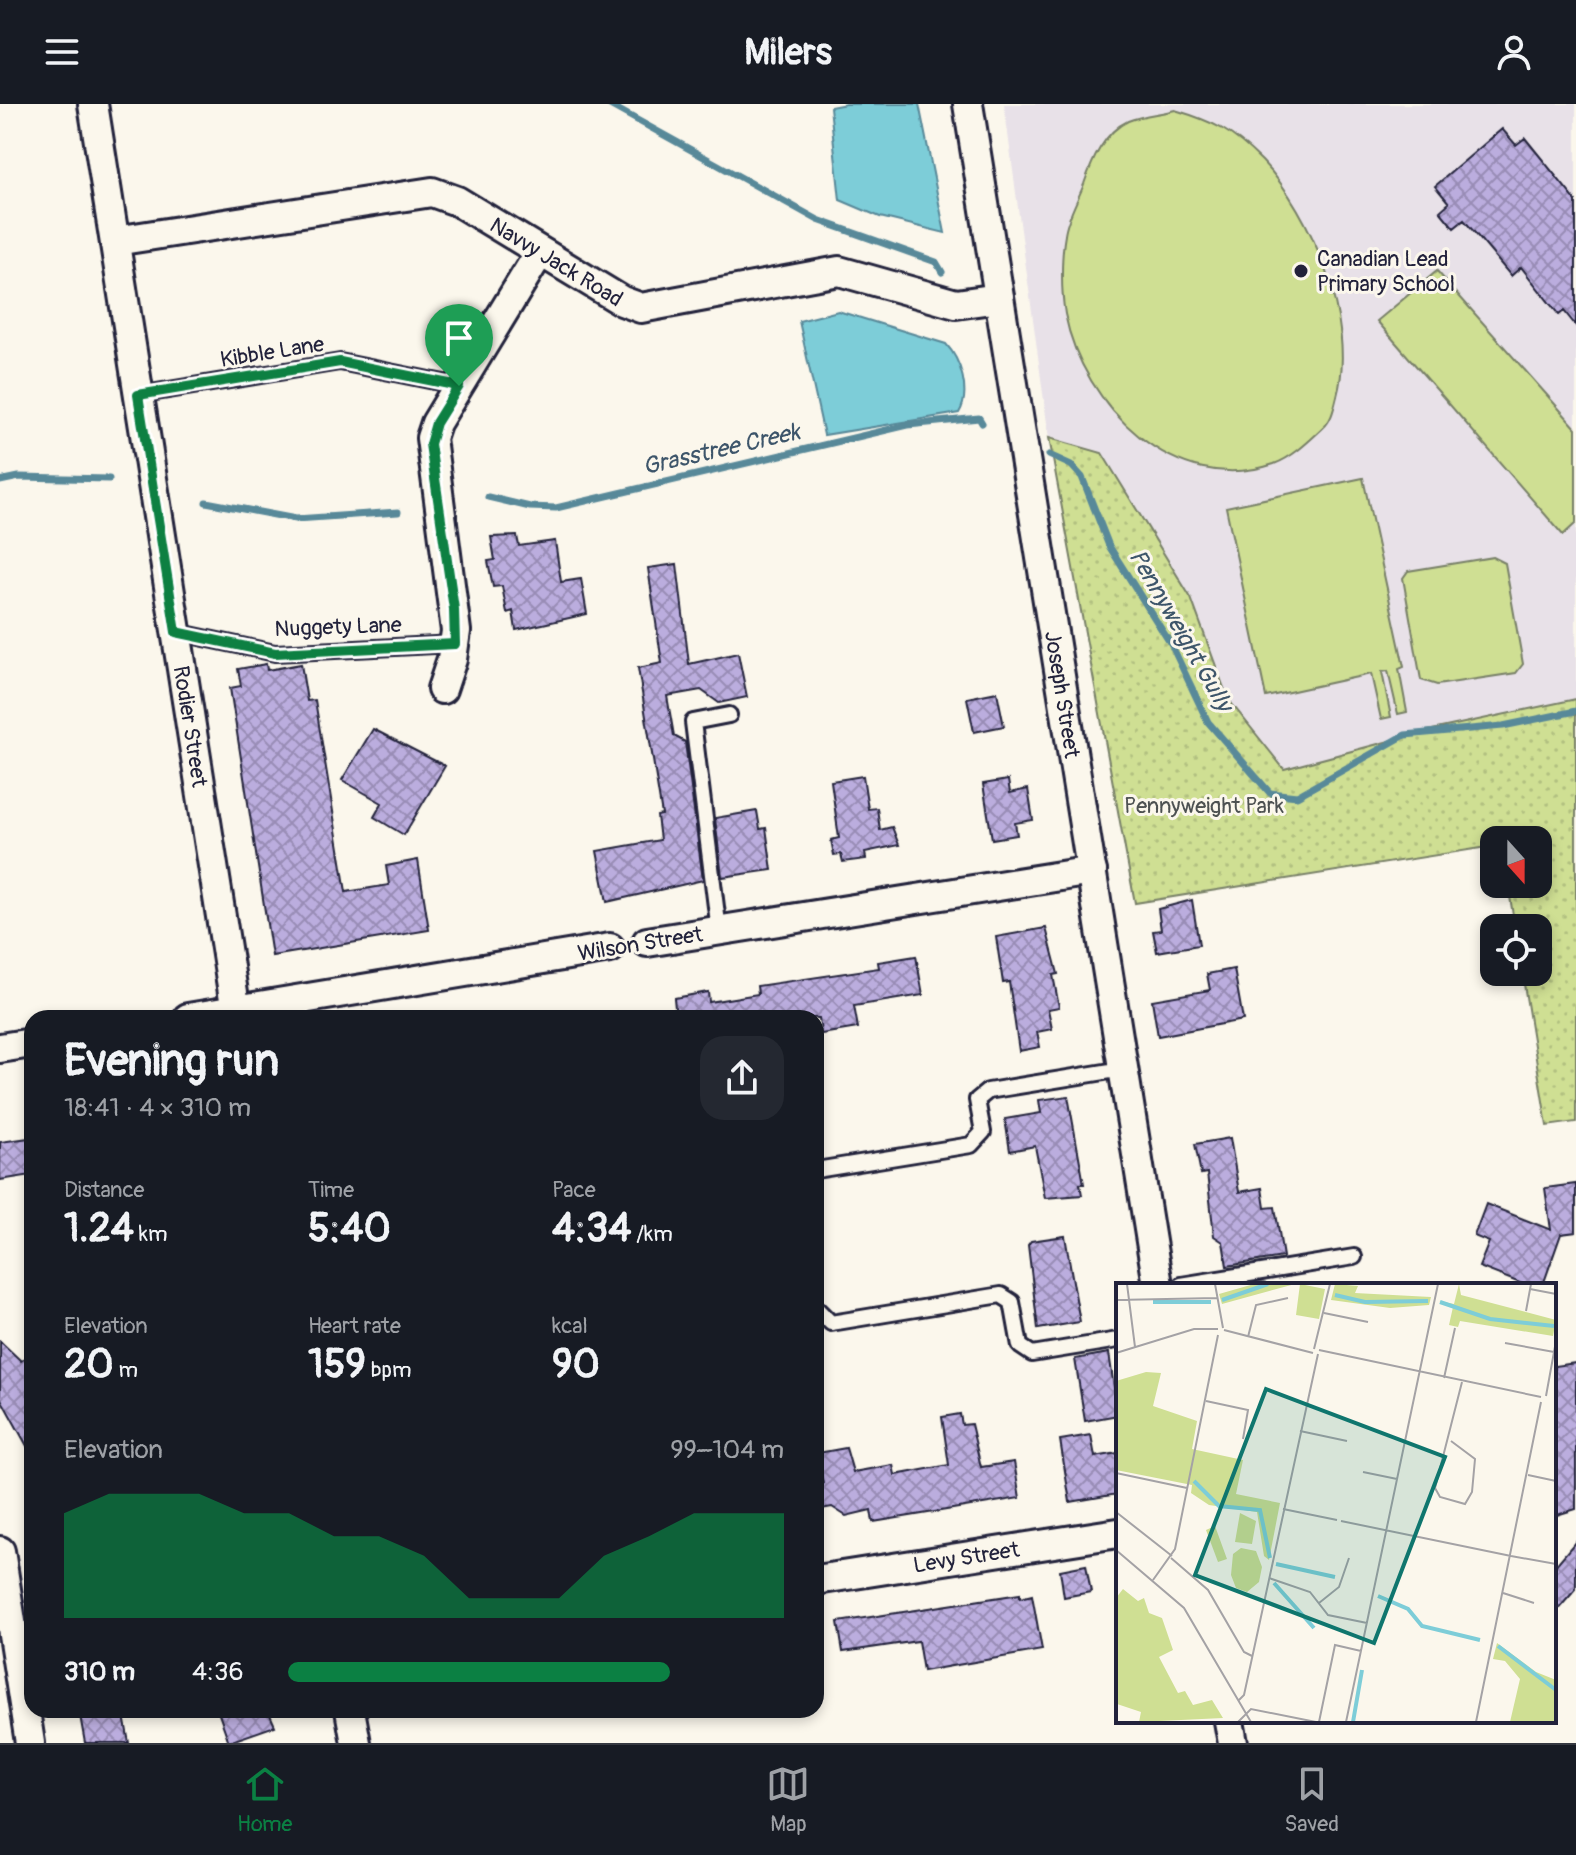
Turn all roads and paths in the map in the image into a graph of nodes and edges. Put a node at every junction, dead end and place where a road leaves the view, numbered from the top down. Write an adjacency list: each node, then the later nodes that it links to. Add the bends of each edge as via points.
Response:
1 (93, 104): 3 (street, Rodier Street)
2 (968, 104): 5 (street, Joseph Street)
3 (115, 241): 4 (street, Navvy Jack Road, via 432,192 457,201); 7 (street, Rodier Street)
4 (540, 252): 5 (street, Navvy Jack Road, via 641,308 839,271 956,304); 6 (street)
5 (999, 298): 12 (street, Joseph Street)
6 (459, 386): 7 (lane, Kibble Lane, via 340,362); 9 (street, via 436,423 430,444)
7 (138, 395): 8 (street, Rodier Street)
8 (176, 632): 9 (lane, Nuggety Lane, via 275,653); 16 (street, Rodier Street)
9 (455, 644): 10 (street)
10 (442, 689)
11 (729, 715): 13 (lane, via 693,722)
12 (1092, 871): 13 (street, Wilson Street); 20 (street, Joseph Street)
13 (719, 931): 14 (street, Wilson Street)
14 (647, 942): 15 (lane, Wilson Street)
15 (610, 948): 17 (street, Wilson Street)
16 (236, 1010)
17 (260, 1010)
18 (24, 1044): 19 (street)
19 (0, 1048)
20 (1123, 1069): 21 (lane, via 988,1091 977,1100 983,1132 971,1145); 23 (street, Joseph Street)
21 (824, 1169)
22 (1354, 1257): 24 (lane)
23 (1158, 1283)
24 (1193, 1283)
25 (824, 1316): 26 (lane, via 831,1323 1001,1295 1012,1302 1020,1346 1032,1354)
26 (1116, 1340)
27 (1116, 1533): 29 (street, Levy Street)
28 (0, 1551): 30 (street)
29 (824, 1579)
30 (24, 1705)
31 (26, 1718): 34 (street)
32 (351, 1718): 35 (street)
33 (1229, 1723): 36 (street)
34 (30, 1743)
35 (356, 1743)
36 (1233, 1743)

